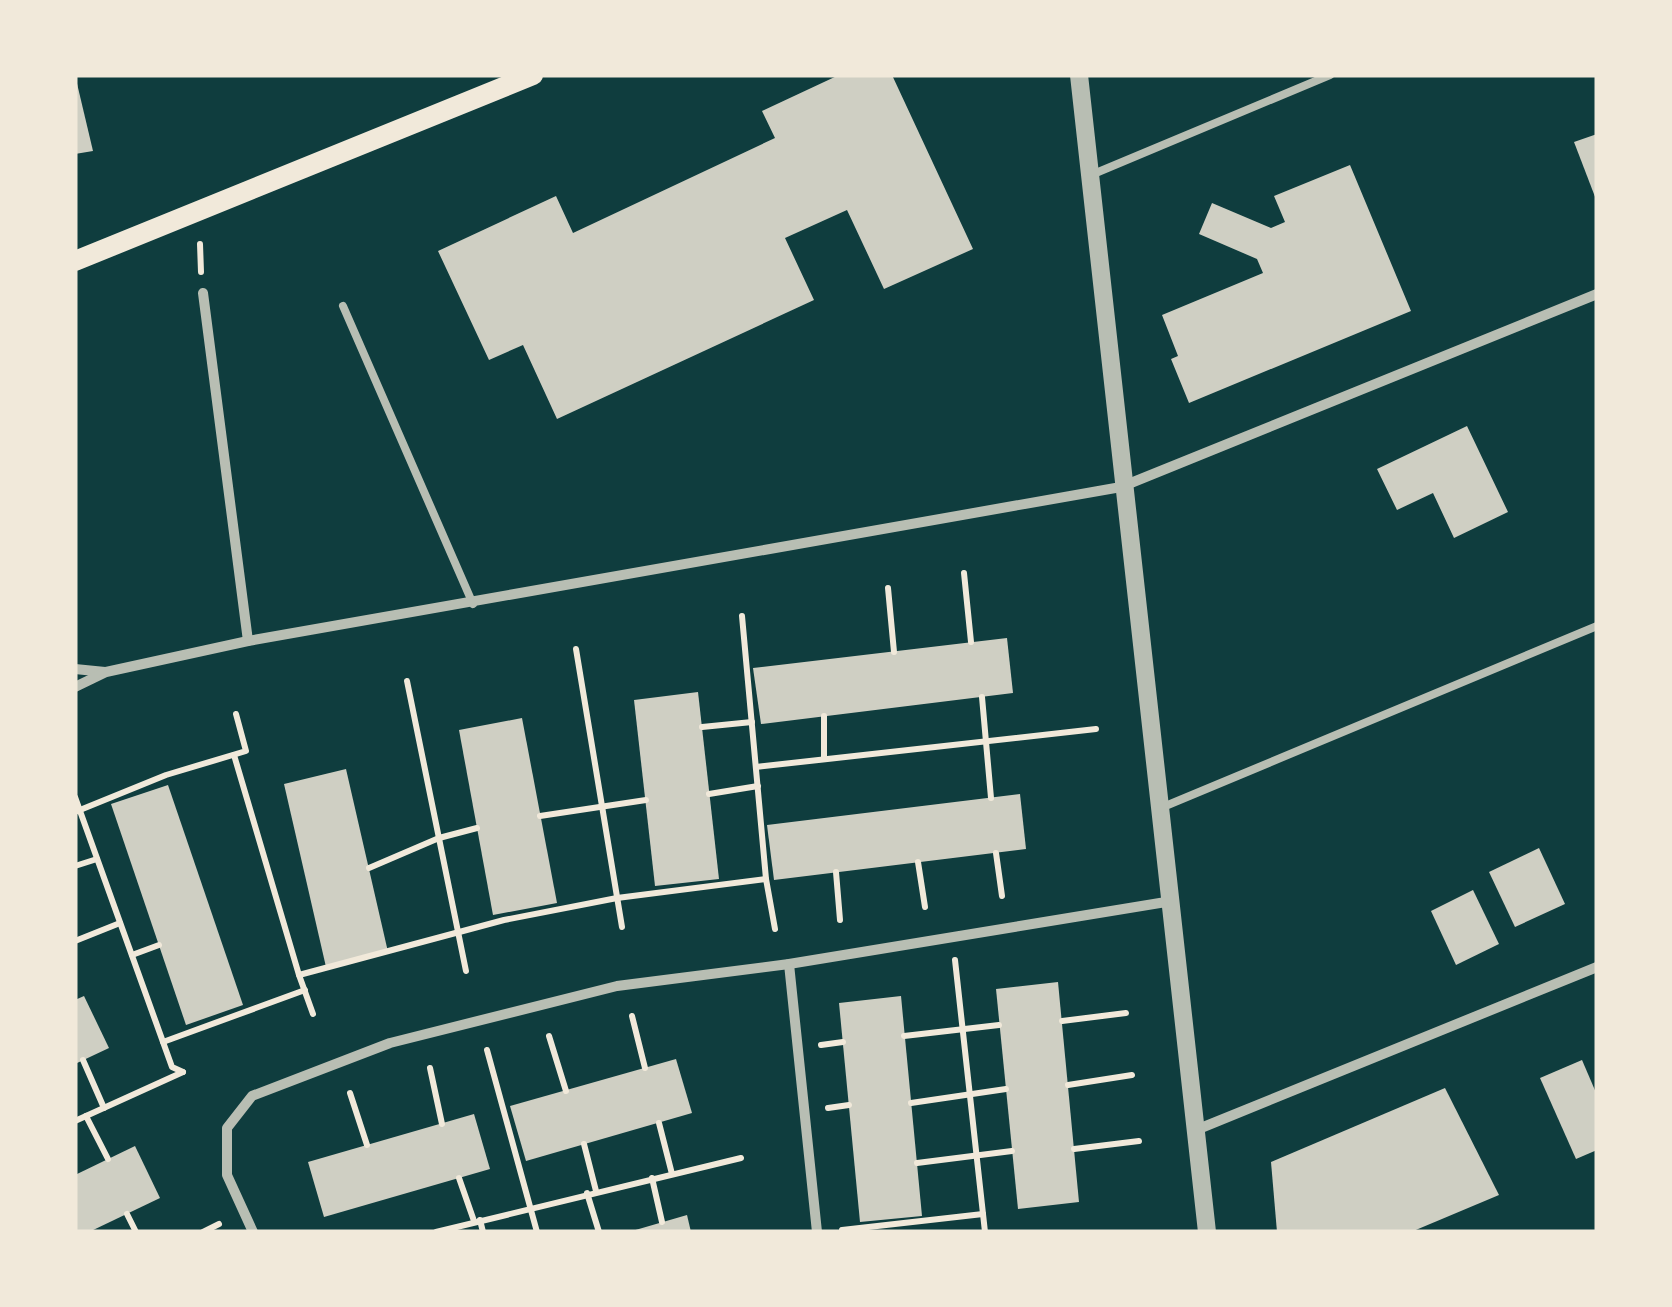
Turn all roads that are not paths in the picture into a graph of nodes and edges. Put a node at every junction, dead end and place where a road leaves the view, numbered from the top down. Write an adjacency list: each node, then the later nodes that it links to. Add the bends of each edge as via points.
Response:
1 (533, 75): 5 (main road)
2 (1079, 75): 4 (street)
3 (1330, 75): 4 (lane)
4 (1091, 175): 9 (street)
5 (75, 260)
6 (202, 293): 12 (street)
7 (1597, 294): 9 (street)
8 (343, 306): 10 (lane)
9 (1122, 487): 10 (street); 16 (street)
10 (473, 604): 12 (street)
11 (1597, 626): 16 (lane)
12 (248, 641): 14 (street)
13 (75, 669): 14 (street)
14 (106, 672): 15 (street)
15 (75, 687)
16 (1163, 807): 17 (street)
17 (1172, 901): 18 (street); 20 (street)
18 (789, 964): 21 (street, via 617,986 390,1043 252,1096 227,1128 227,1175); 22 (street)
19 (1597, 967): 20 (street)
20 (1196, 1130): 23 (street)
21 (254, 1232)
22 (816, 1232)
23 (1206, 1232)

